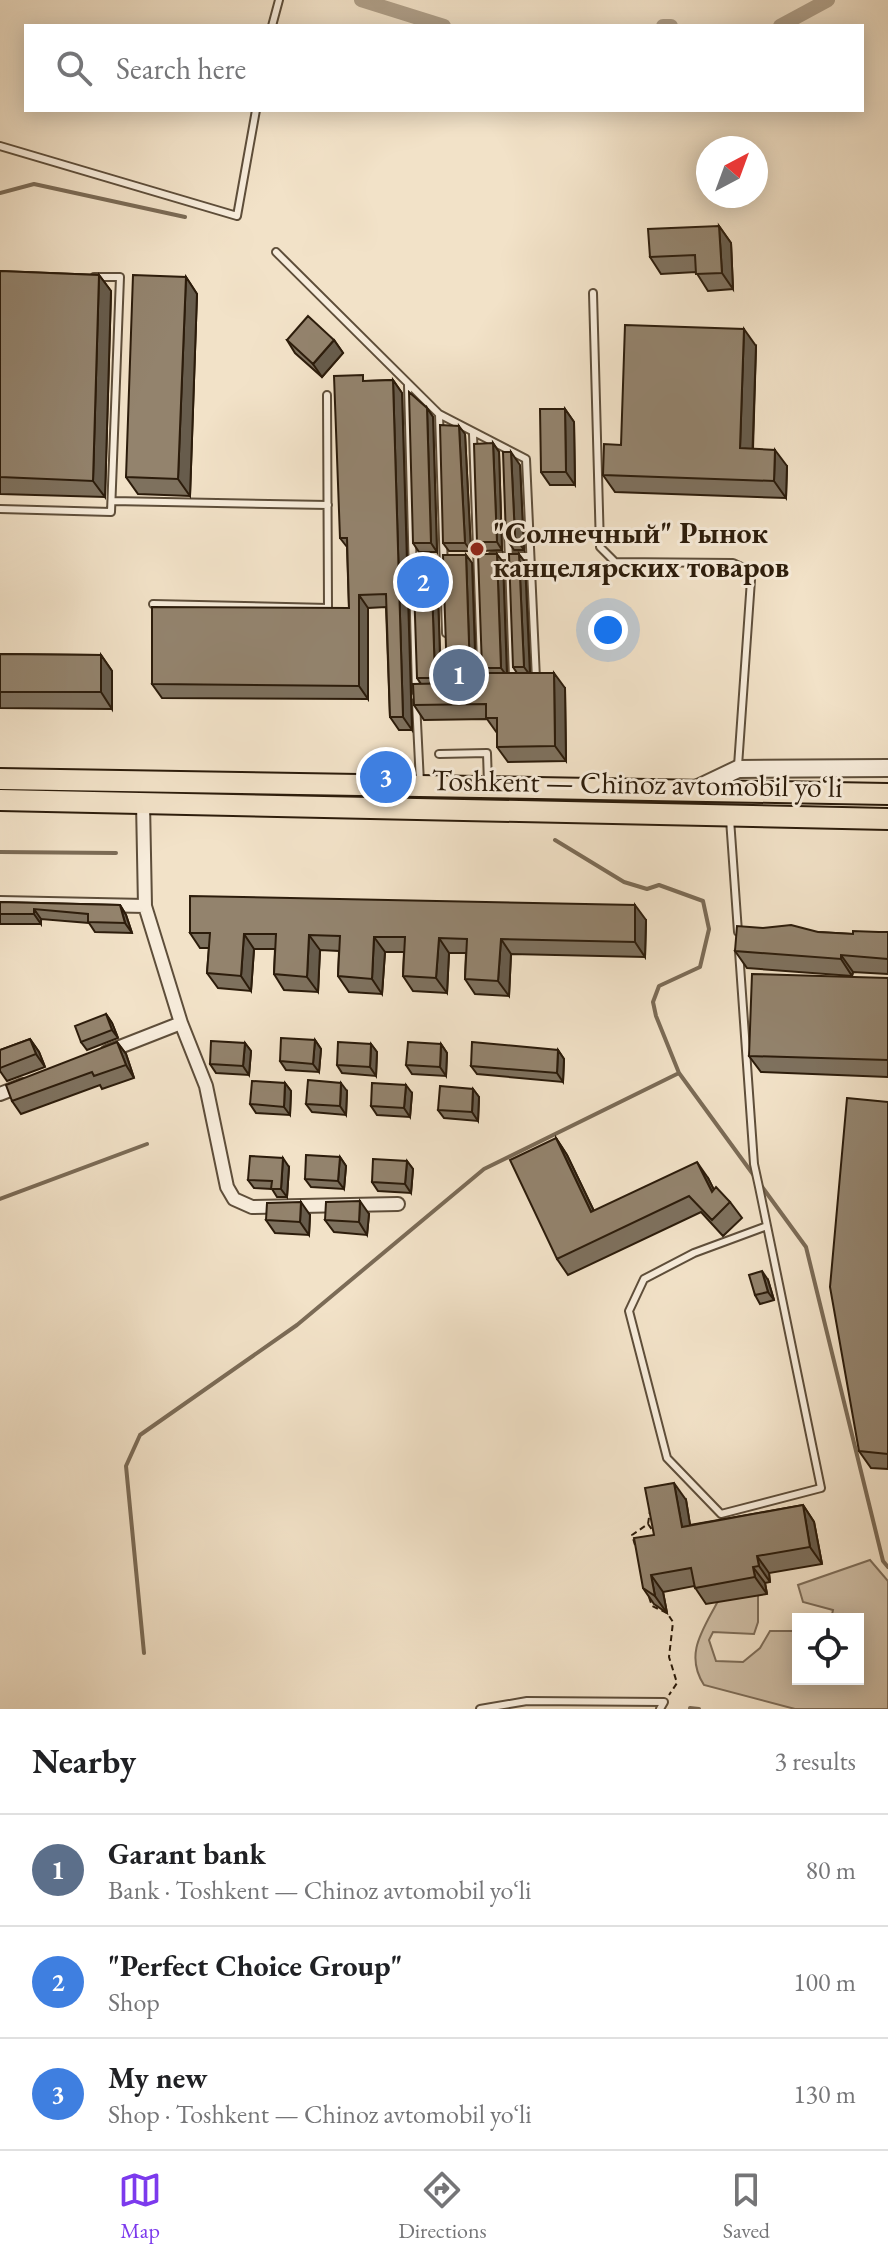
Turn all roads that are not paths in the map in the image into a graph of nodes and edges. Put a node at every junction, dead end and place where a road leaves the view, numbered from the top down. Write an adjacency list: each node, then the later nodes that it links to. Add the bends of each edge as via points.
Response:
1 (279, 0): 2 (lane)
2 (273, 24)
3 (256, 112): 4 (lane, via 237,216)
4 (0, 146)
5 (276, 252): 8 (lane)
6 (90, 276): 14 (lane, via 120,277)
7 (593, 293): 34 (lane, via 600,547 615,562 733,563 751,580)
8 (408, 385): 10 (lane); 24 (lane)
9 (327, 395): 15 (lane)
10 (439, 414): 11 (lane); 20 (lane)
11 (473, 434): 12 (lane); 23 (lane)
12 (505, 450): 13 (lane); 19 (lane, via 526,459)
13 (506, 465)
14 (112, 501): 15 (lane); 16 (lane, via 111,512)
15 (328, 505): 25 (lane, via 328,608)
16 (0, 509)
17 (508, 526): 18 (lane)
18 (509, 556): 19 (lane); 19 (lane, via 513,682 536,681); 23 (lane)
19 (530, 556)
20 (443, 557): 21 (lane); 24 (lane); 26 (lane)
21 (455, 557)
22 (466, 557): 23 (lane)
23 (478, 557): 28 (lane)
24 (412, 558): 30 (lane)
25 (153, 604)
26 (446, 647)
27 (497, 682): 28 (lane)
28 (482, 683): 29 (lane, via 482,692)
29 (471, 692)
30 (416, 693): 31 (lane); 36 (lane)
31 (432, 693)
32 (439, 754): 37 (lane, via 487,753)
33 (888, 768): 34 (street)
34 (738, 769): 38 (street)
35 (0, 779): 36 (highway, Toshkent — Chinoz avtomobil yoʻli)
36 (421, 787): 37 (highway, Toshkent — Chinoz avtomobil yoʻli)
37 (488, 788): 38 (highway, Toshkent — Chinoz avtomobil yoʻli)
38 (693, 791): 39 (highway, Toshkent — Chinoz avtomobil yoʻli)
39 (888, 794)
40 (0, 800): 41 (highway, Toshkent — Chinoz avtomobil yoʻli)
41 (143, 803): 42 (highway, Toshkent — Chinoz avtomobil yoʻli); 45 (street)
42 (730, 815): 43 (highway, Toshkent — Chinoz avtomobil yoʻli); 51 (lane, via 755,1172)
43 (888, 819)
44 (0, 903): 45 (street)
45 (145, 906): 46 (street)
46 (181, 1023): 47 (street); 50 (street, via 206,1086 234,1199 252,1207)
47 (100, 1055)
48 (29, 1082): 49 (street)
49 (0, 1094)
50 (398, 1204)
51 (767, 1226): 51 (lane, via 694,1253 644,1279 629,1311 667,1458 721,1514 821,1488)
52 (662, 1706): 53 (lane, via 527,1701)
53 (480, 1709)

